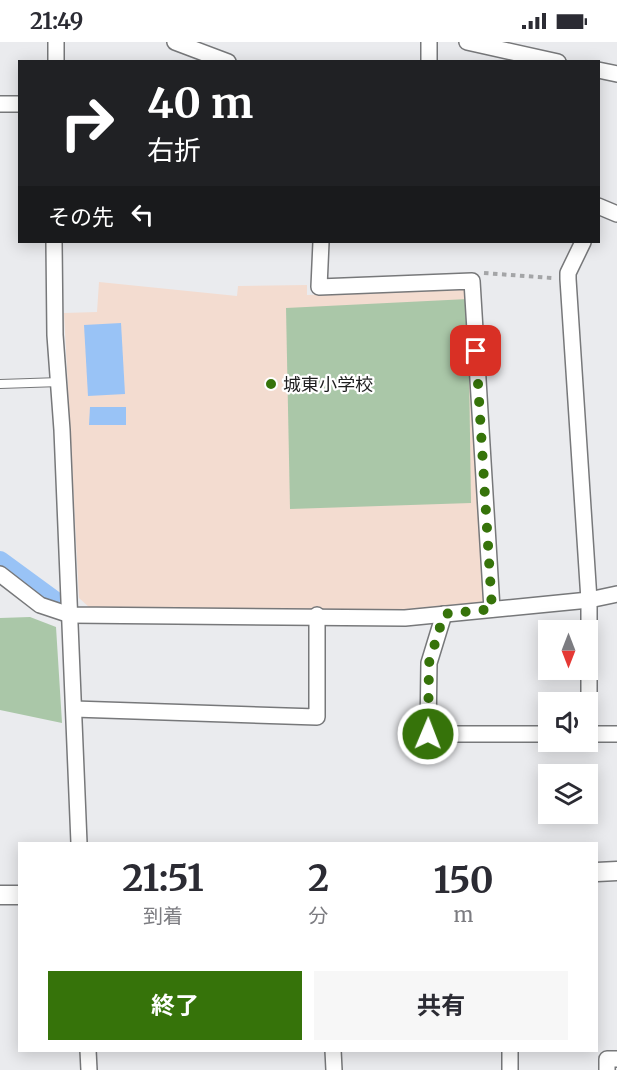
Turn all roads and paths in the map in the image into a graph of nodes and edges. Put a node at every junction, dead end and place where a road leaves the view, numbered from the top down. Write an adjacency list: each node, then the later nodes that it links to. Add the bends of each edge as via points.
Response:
1 (56, 42): 5 (street)
2 (175, 42): 6 (street)
3 (429, 42): 7 (street)
4 (467, 42): 8 (street)
5 (56, 60)
6 (223, 60)
7 (429, 60)
8 (549, 60)
9 (600, 70): 10 (street)
10 (617, 74)
11 (0, 104): 12 (street)
12 (18, 104)
13 (600, 206): 14 (street)
14 (617, 214)
15 (54, 243): 20 (street)
16 (321, 243): 19 (street, via 319,287)
17 (583, 243): 18 (street)
18 (568, 279): 19 (path, via 479,273); 24 (street)
19 (472, 281): 25 (street)
20 (60, 382): 21 (lane); 27 (street)
21 (0, 384)
22 (0, 574): 27 (street, via 40,605)
23 (617, 594): 24 (street)
24 (589, 600): 25 (street); 29 (street)
25 (492, 609): 26 (street)
26 (444, 614): 28 (street, via 405,618); 31 (street, via 429,663 428,734)
27 (70, 615): 28 (street); 30 (street)
28 (317, 615): 30 (street, via 317,717)
29 (588, 692)
30 (74, 709): 34 (street)
31 (538, 734)
32 (598, 734): 33 (street)
33 (617, 734)
34 (79, 842)
35 (617, 871): 36 (street)
36 (598, 872)
37 (0, 895): 38 (street)
38 (18, 895)
39 (88, 1052): 43 (street)
40 (333, 1052): 44 (street)
41 (510, 1052): 45 (street)
42 (617, 1059): 46 (street, via 607,1059)
43 (89, 1070)
44 (334, 1070)
45 (510, 1070)
46 (607, 1070)

